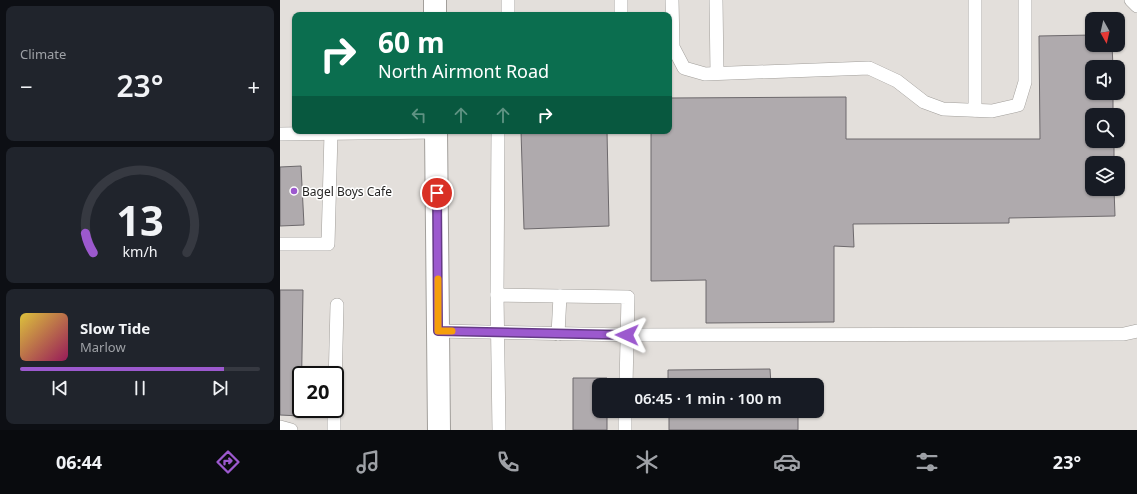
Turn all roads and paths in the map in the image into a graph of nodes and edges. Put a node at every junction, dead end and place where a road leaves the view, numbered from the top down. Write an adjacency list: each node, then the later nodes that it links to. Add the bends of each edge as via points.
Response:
1 (435, 0): 10 (street)
2 (508, 0): 11 (lane)
3 (621, 0): 12 (lane)
4 (672, 0): 13 (lane)
5 (716, 0): 15 (lane)
6 (975, 0): 16 (lane)
7 (1025, 0): 16 (lane, via 1025,82 1018,105 992,111)
8 (1131, 0): 9 (lane)
9 (1137, 6)
10 (435, 12)
11 (508, 12)
12 (621, 12)
13 (672, 12)
14 (672, 49): 15 (lane, via 684,68 704,74)
15 (717, 73): 16 (lane, via 869,68 897,81 924,102 943,109)
16 (975, 110)
17 (280, 134): 18 (lane)
18 (292, 134)
19 (331, 134): 22 (lane, via 328,244)
20 (436, 134): 26 (street)
21 (498, 134): 23 (lane)
22 (280, 244)
23 (497, 295): 24 (lane); 28 (lane)
24 (560, 296): 29 (lane); 30 (lane, via 628,297)
25 (337, 305): 31 (lane)
26 (438, 331): 28 (lane); 38 (street)
27 (1137, 331): 30 (lane, via 1124,334)
28 (497, 332): 29 (lane); 39 (lane)
29 (558, 334): 30 (lane)
30 (627, 335): 32 (lane)
31 (335, 366)
32 (626, 378)
33 (334, 418): 37 (lane)
34 (625, 418): 40 (lane)
35 (280, 427): 36 (lane)
36 (291, 430)
37 (334, 430)
38 (439, 430)
39 (499, 430)
40 (625, 430)

